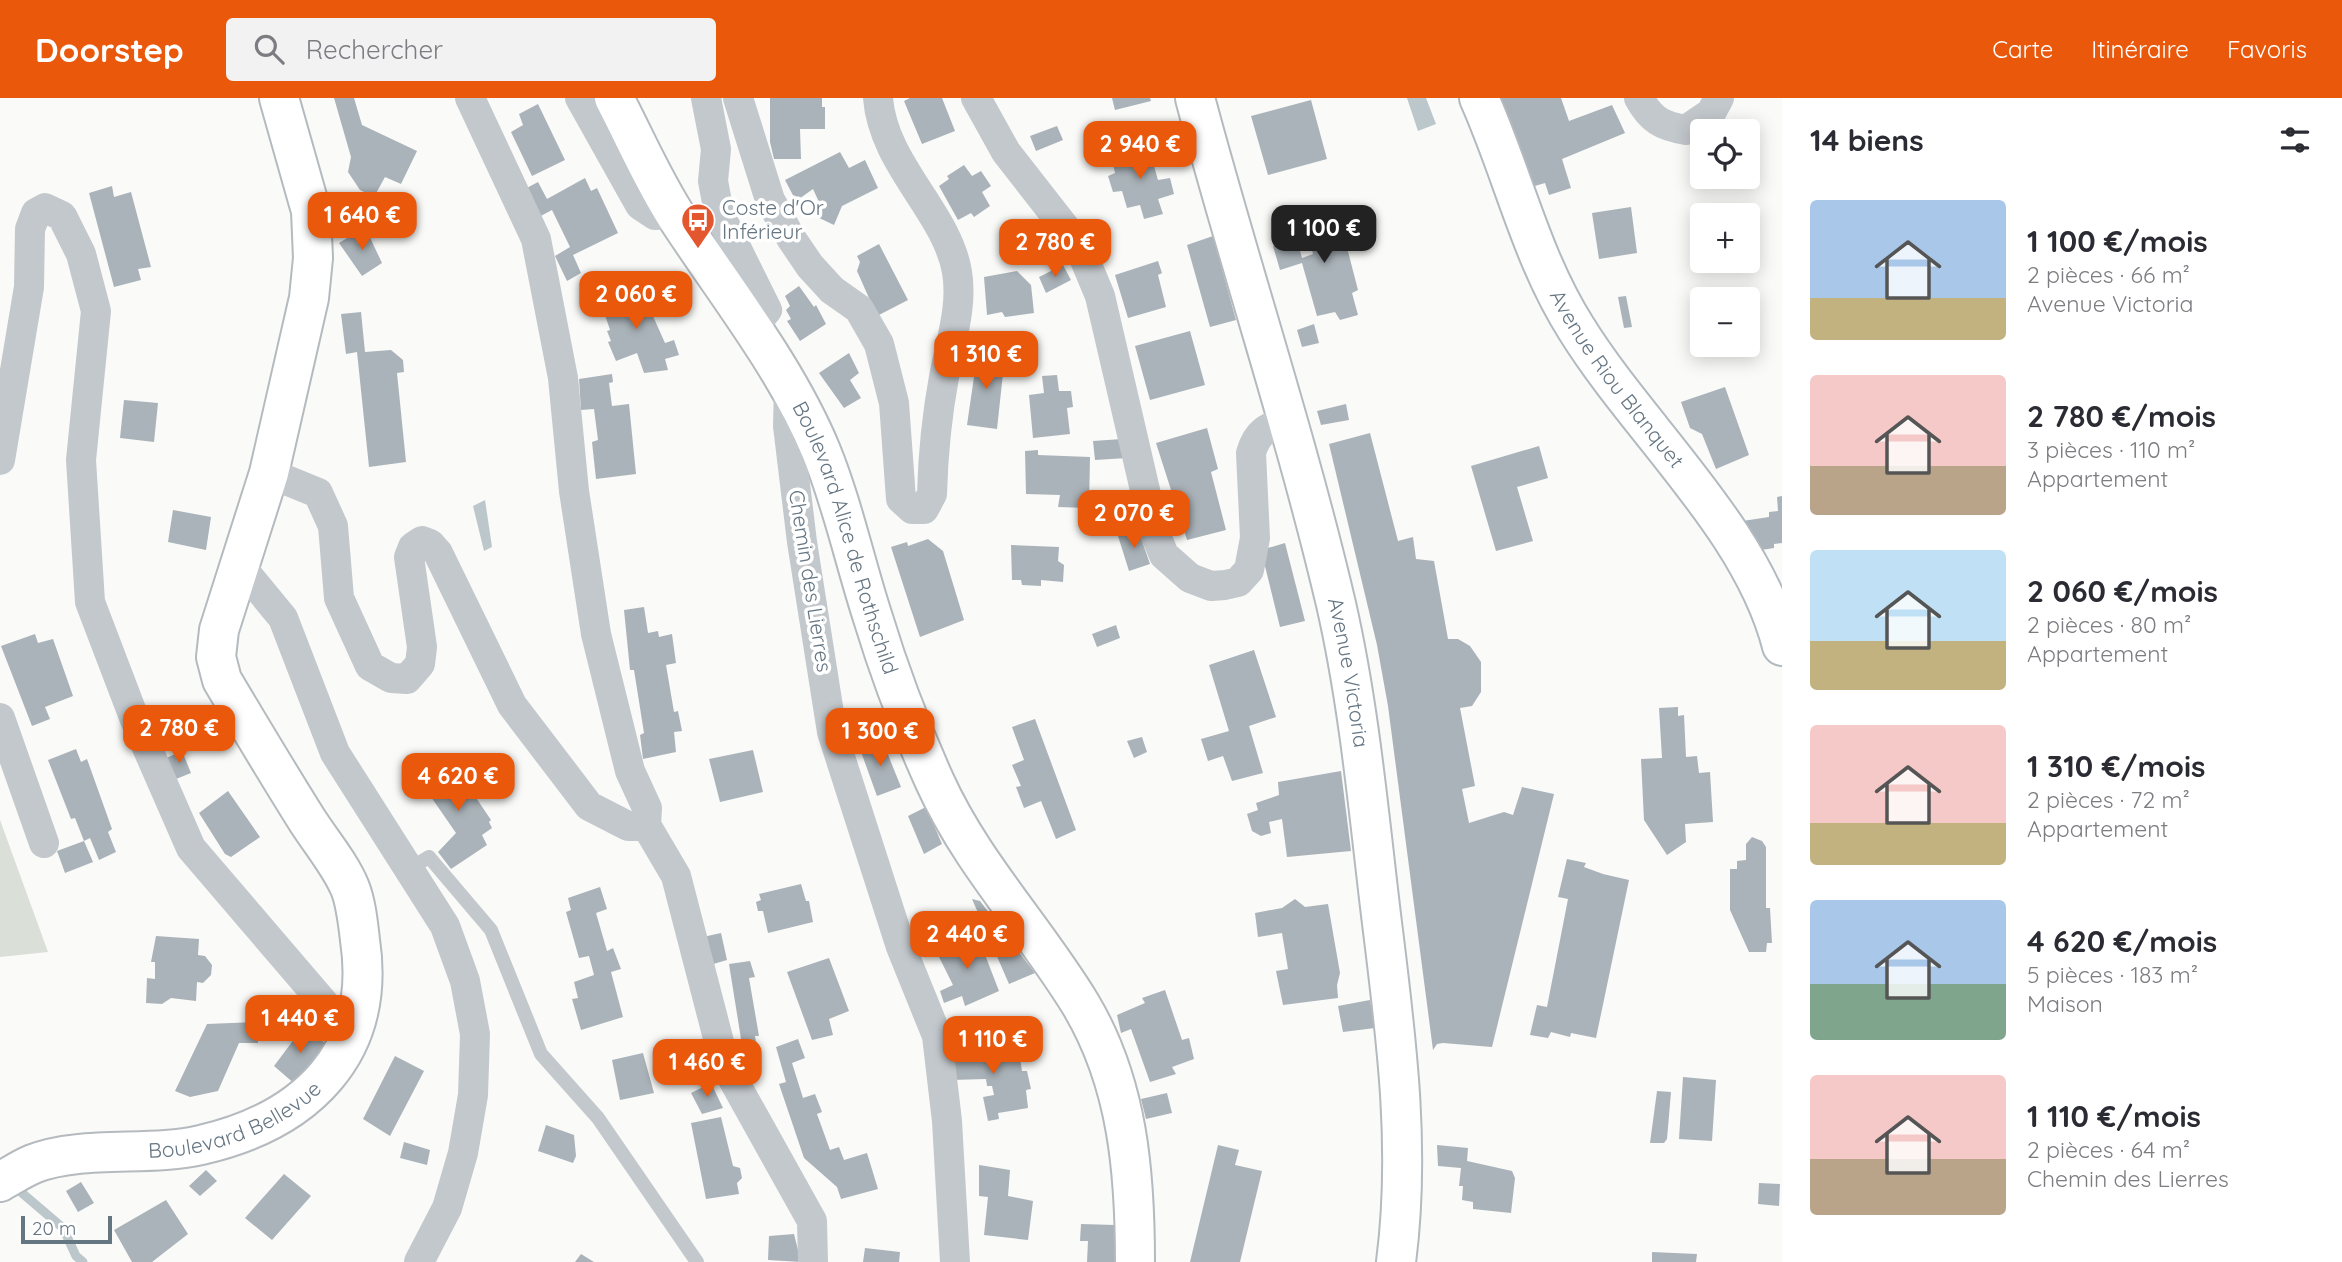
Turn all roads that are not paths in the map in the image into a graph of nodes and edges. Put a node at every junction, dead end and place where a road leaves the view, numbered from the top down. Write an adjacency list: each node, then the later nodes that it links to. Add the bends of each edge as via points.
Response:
1 (279, 98): 18 (main road, via 311,211 313,258 306,311)
2 (470, 98): 22 (street, via 536,239 563,378 574,491 596,634 630,771 648,808)
3 (580, 98): 13 (street, via 640,205 655,215)
4 (614, 98): 13 (main road, Boulevard Alice de Rothschild)
5 (706, 98): 14 (street, via 716,149 713,181 719,214 767,310)
6 (738, 98): 7 (street, via 770,200 791,238 832,290 859,309 879,344 894,403 901,499 912,509 925,509 932,494 943,381 959,297 957,270 947,243 891,146)
7 (878, 98)
8 (976, 98): 16 (street, via 1006,152 1070,234 1100,296 1150,516 1164,555 1175,568 1211,586 1238,582 1249,570 1255,538 1251,453 1265,428)
9 (1195, 98): 16 (main road, Avenue Victoria)
10 (1479, 98): 20 (main road, Avenue Riou Blanquet, via 1547,272 1576,328 1732,540 1775,620)
11 (1639, 98): 12 (street, via 1660,125 1686,130 1711,113)
12 (1719, 98)
13 (675, 214): 14 (main road, Boulevard Alice de Rothschild)
14 (751, 330): 15 (main road, Boulevard Alice de Rothschild)
15 (789, 386): 30 (street, Chemin des Lierres, via 788,426 802,542 832,732 901,947 937,1036); 31 (main road, Boulevard Alice de Rothschild, via 821,451 873,620 936,785 974,852 1082,1006 1105,1056 1122,1105 1133,1163)
16 (1287, 421): 32 (main road, Avenue Victoria, via 1337,608 1357,726 1399,1067 1404,1143)
17 (0, 460): 25 (street, via 29,287 30,229 36,213 46,208 62,216 80,254 96,311 81,460 90,602 191,848)
18 (269, 472): 19 (main road); 22 (street, via 318,494 333,526 339,598 370,666 391,678 407,679 420,664 422,647 409,557 422,541 430,544 512,705 589,806 628,826)
19 (241, 568): 24 (street, via 283,618 335,753); 25 (main road, Boulevard Bellevue, via 219,630 216,657 222,680 350,888 364,964 363,998)
20 (1782, 646)
21 (0, 718): 23 (street)
22 (646, 825): 29 (street, via 676,876 725,1065 812,1222)
23 (44, 843)
24 (409, 869): 27 (street, via 445,926 465,981 475,1034 473,1095 463,1153 447,1208); 28 (lane, via 429,857 491,930 541,1054 598,1118)
25 (352, 1037): 26 (main road, Boulevard Bellevue, via 333,1070 308,1097 277,1119 238,1136 198,1146 34,1164)
26 (0, 1182)
27 (419, 1262)
28 (697, 1262)
29 (814, 1262)
30 (955, 1262)
31 (1135, 1262)
32 (1396, 1262)

